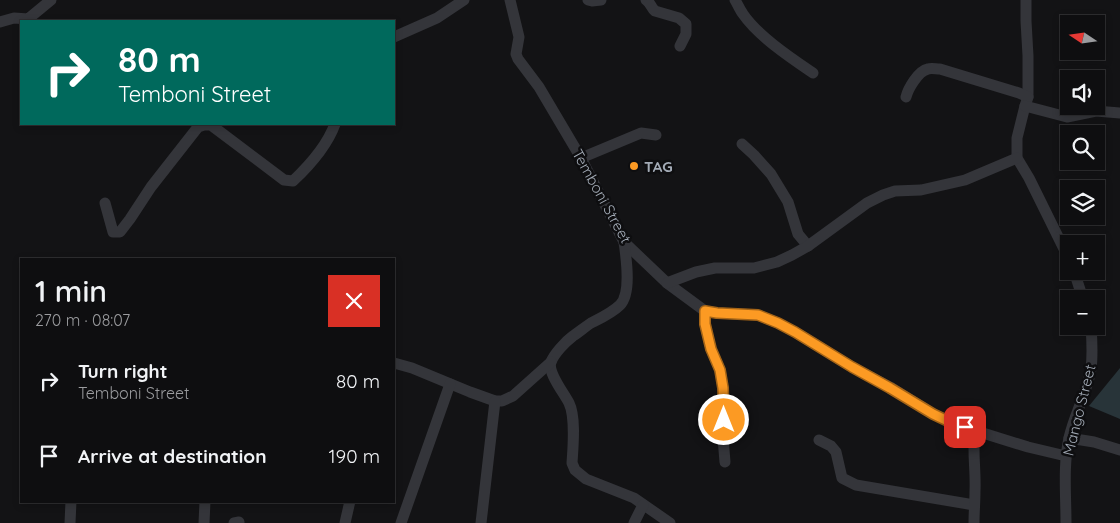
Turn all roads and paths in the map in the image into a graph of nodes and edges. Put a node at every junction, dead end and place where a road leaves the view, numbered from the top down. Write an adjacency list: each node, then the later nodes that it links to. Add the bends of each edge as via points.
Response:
1 (51, 0): 9 (street, via 28,19)
2 (464, 0): 10 (street, via 437,18)
3 (510, 0): 21 (street, Temboni Street, via 519,38 518,59 539,87)
4 (588, 0): 5 (street)
5 (602, 0)
6 (646, 0): 11 (street, via 655,11 679,18 686,24 686,34)
7 (735, 0): 12 (street, via 751,24)
8 (1026, 0): 14 (street)
9 (0, 22)
10 (395, 37)
11 (680, 46)
12 (813, 74)
13 (906, 97): 14 (street, via 922,72 940,69)
14 (1026, 102): 15 (street, via 1067,117 1096,111); 22 (street, via 1017,138)
15 (1120, 113)
16 (204, 125): 23 (street, via 198,127 157,179 120,232 113,232)
17 (211, 125): 18 (street, via 284,180 293,181 313,161)
18 (335, 125)
19 (656, 135): 21 (street, via 641,133)
20 (742, 144): 26 (street, via 770,174 788,202 798,234)
21 (581, 158): 25 (street, Temboni Street)
22 (1017, 158): 24 (street); 26 (street, via 966,180 883,195)
23 (105, 203)
24 (1060, 241)
25 (624, 242): 27 (street, Temboni Street); 30 (street, via 627,287 622,304 566,342)
26 (808, 246): 27 (street, via 777,262 754,268 714,268)
27 (667, 283): 28 (street, Temboni Street)
28 (705, 311): 34 (street, via 758,315 778,323 933,414); 39 (street, via 705,324 723,388)
29 (1091, 335): 35 (street, Mango Street, via 1090,370)
30 (551, 362): 33 (street, via 513,396); 43 (street, via 552,373 573,418 572,463 575,470 586,479)
31 (395, 363): 32 (street)
32 (450, 384): 33 (street); 48 (street)
33 (495, 401): 49 (street)
34 (975, 430): 38 (street); 44 (street)
35 (1069, 438): 37 (street); 38 (street, Mango Street)
36 (818, 440): 44 (street, via 836,452 842,478 847,481)
37 (1120, 450)
38 (1066, 456): 53 (street, Mango Street)
39 (725, 462)
40 (71, 503): 45 (street)
41 (205, 503): 46 (street)
42 (349, 503): 47 (street)
43 (643, 504): 50 (street); 51 (street)
44 (974, 505): 52 (street)
45 (70, 523)
46 (204, 523)
47 (344, 523)
48 (401, 523)
49 (481, 523)
50 (634, 523)
51 (670, 523)
52 (974, 523)
53 (1066, 523)

